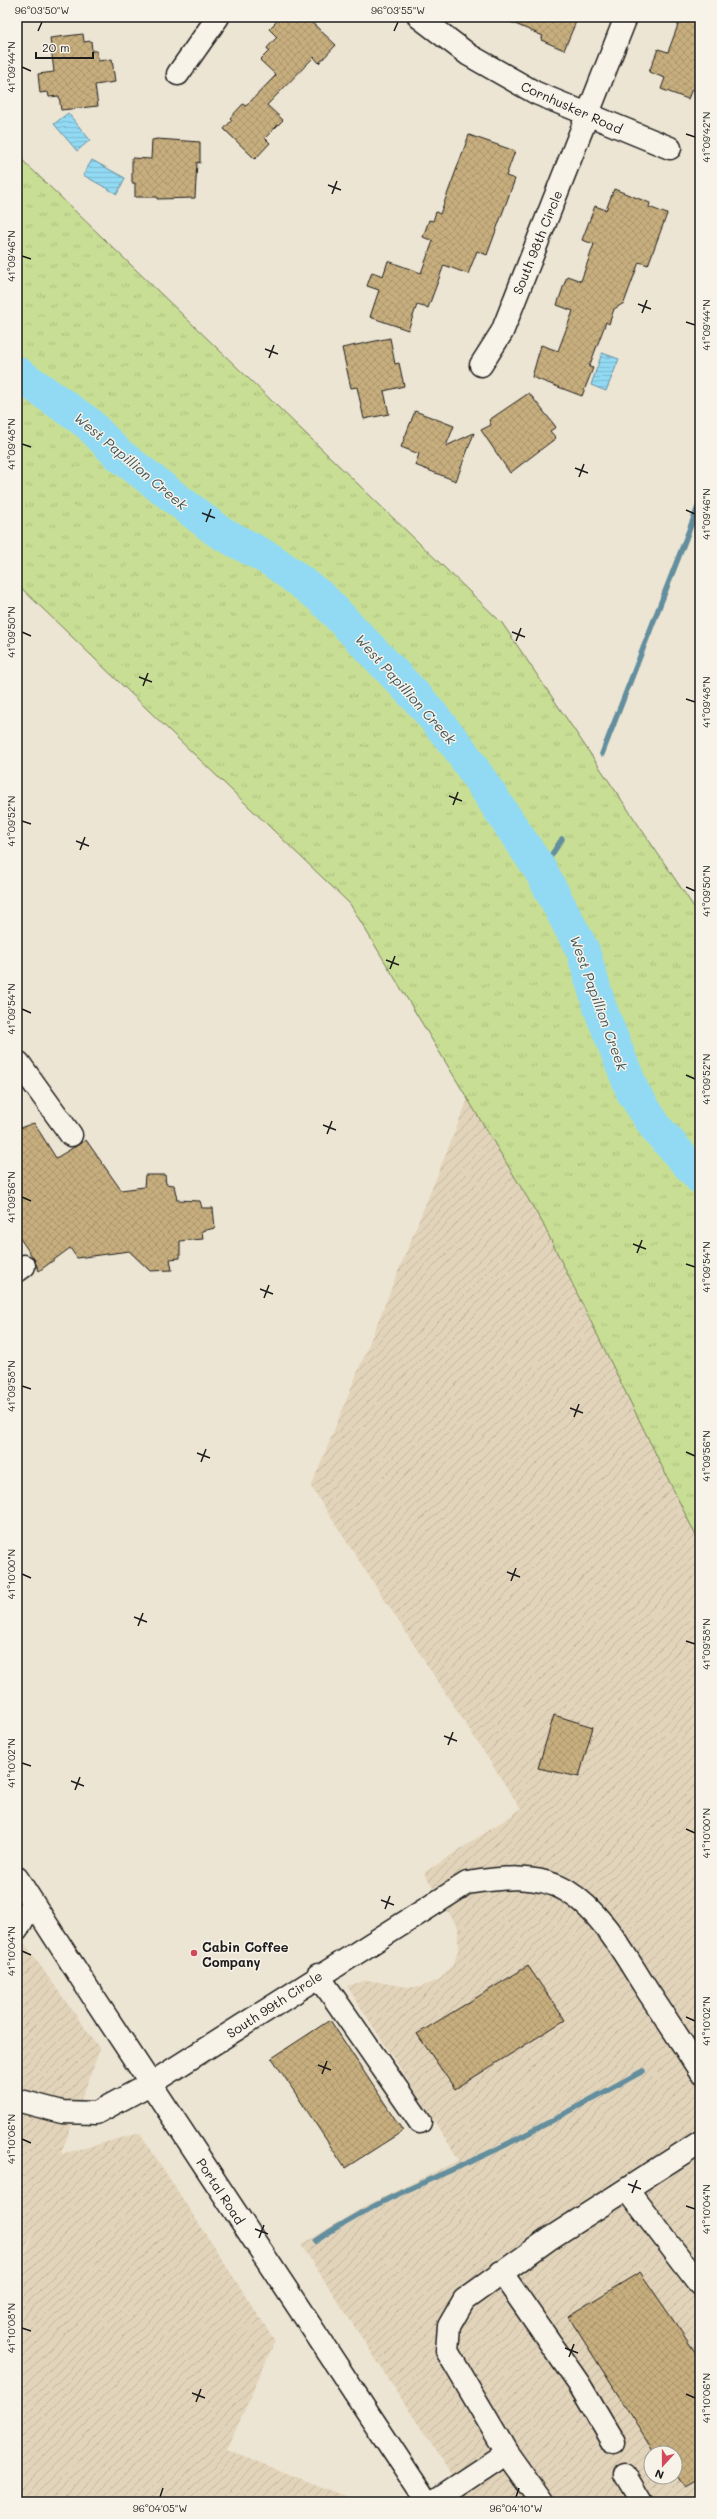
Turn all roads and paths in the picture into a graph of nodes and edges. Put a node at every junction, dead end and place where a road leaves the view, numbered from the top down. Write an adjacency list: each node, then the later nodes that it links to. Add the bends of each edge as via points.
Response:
1 (218, 17): 4 (street)
2 (419, 17): 5 (street, Cornhusker Road, via 469,55 536,94)
3 (626, 17): 5 (street, South 98th Circle)
4 (178, 74)
5 (588, 116): 6 (street, Cornhusker Road); 7 (street, South 98th Circle, via 502,332)
6 (670, 148)
7 (481, 365)
8 (17, 1065): 9 (street, via 19,1063)
9 (71, 1135)
10 (17, 1878): 11 (street, Portal Road)
11 (32, 1903): 12 (street); 15 (street, Portal Road)
12 (17, 1930)
13 (318, 1975): 14 (street, South 99th Circle, via 467,1883 504,1877 537,1880 567,1891 594,1914 623,1953); 15 (street, South 99th Circle); 17 (street)
14 (700, 2071)
15 (150, 2084): 16 (street, South 99th Circle, via 96,2113 62,2112); 25 (street, Portal Road)
16 (17, 2100)
17 (420, 2122)
18 (700, 2142): 19 (street)
19 (627, 2189): 20 (street); 21 (street)
20 (501, 2272): 22 (street, via 579,2384); 23 (street, via 464,2300 449,2326 446,2351)
21 (700, 2285)
22 (614, 2443)
23 (507, 2453): 26 (street); 27 (street)
24 (625, 2475): 28 (street)
25 (427, 2502)
26 (432, 2502)
27 (542, 2502)
28 (641, 2502)

